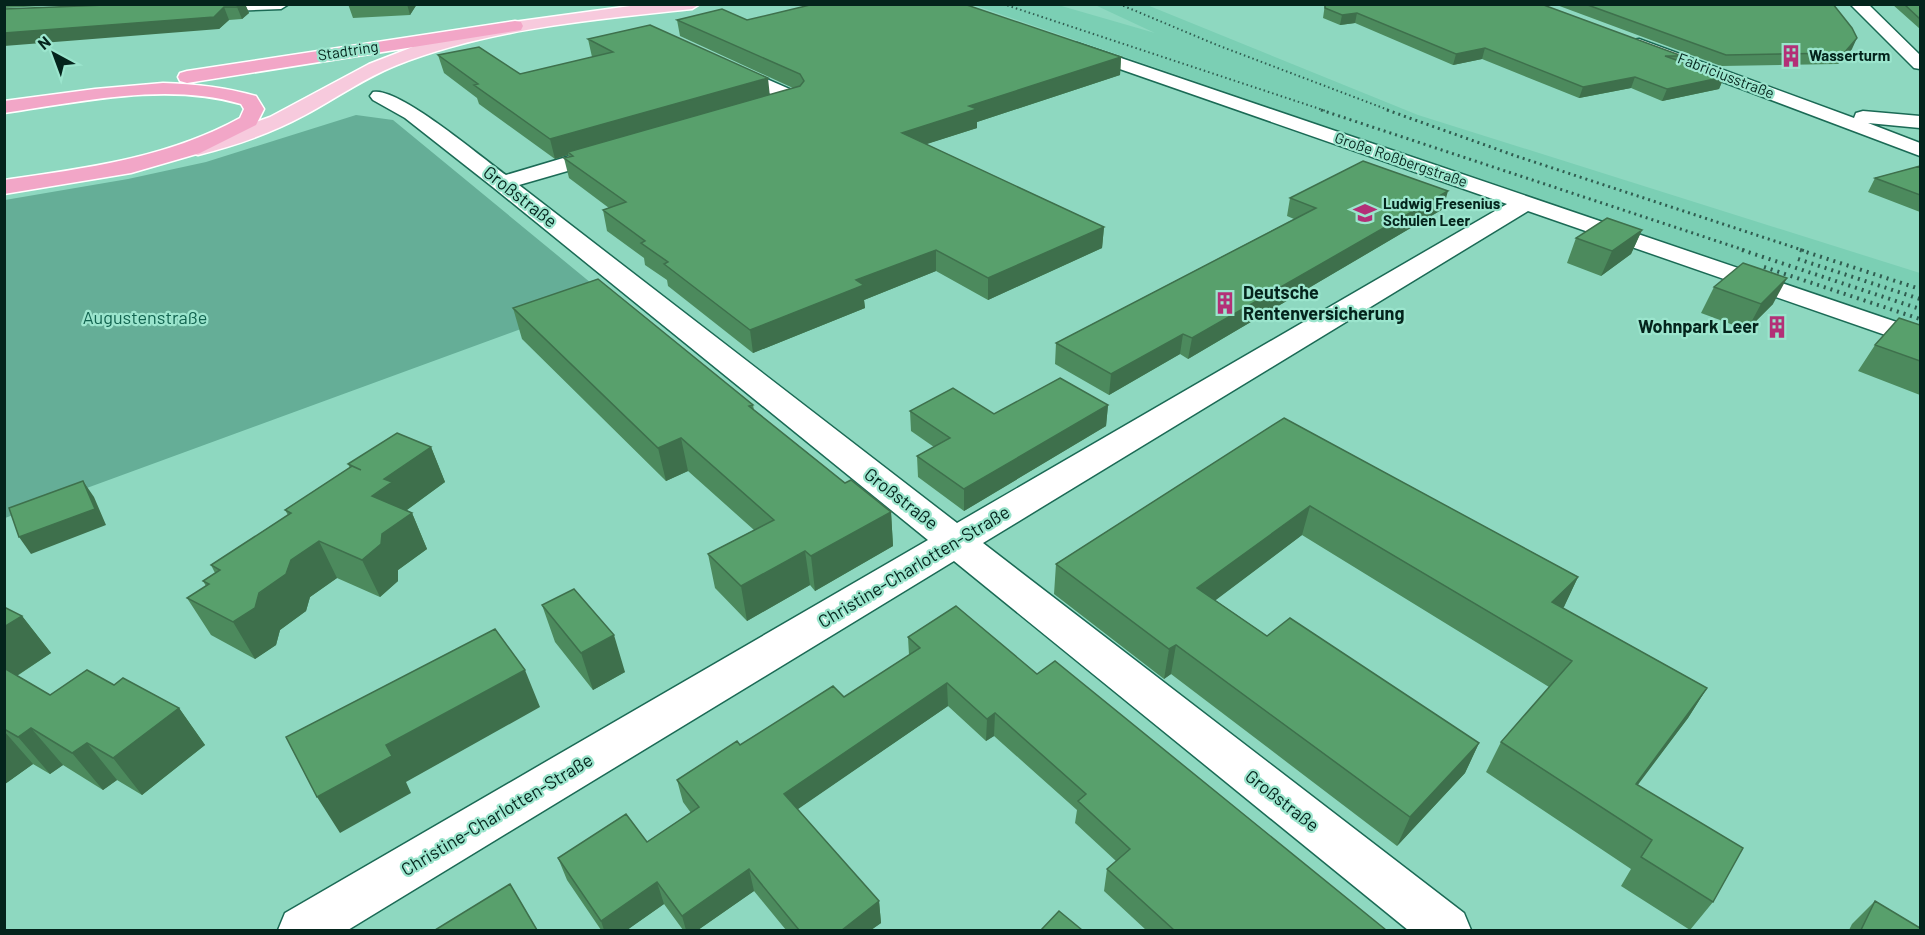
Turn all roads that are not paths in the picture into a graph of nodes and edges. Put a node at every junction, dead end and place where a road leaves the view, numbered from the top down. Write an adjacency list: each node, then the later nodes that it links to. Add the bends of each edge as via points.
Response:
1 (281, 4): 4 (street)
2 (692, 4): 5 (main road, Stadtring)
3 (1858, 4): 9 (street)
4 (180, 8)
5 (515, 26): 11 (highway, Stadtring); 16 (main road, via 426,48 388,62 288,116)
6 (1624, 39): 13 (street, Fabriciusstraße)
7 (1059, 42): 20 (street, Große Roßbergstraße)
8 (708, 58): 12 (street, via 794,98)
9 (1920, 64)
10 (380, 96): 18 (street, Großstraße, via 412,114)
11 (4, 107): 16 (highway, via 155,90 204,90 236,94 249,100 254,109 249,122)
12 (749, 111)
13 (1825, 114): 14 (street); 17 (street, Fabriciusstraße)
14 (1920, 122)
15 (626, 147): 18 (street)
16 (198, 149): 19 (highway)
17 (1920, 150)
18 (502, 183): 22 (street, Großstraße)
19 (4, 187)
20 (1525, 203): 21 (street, Große Roßbergstraße); 22 (street, Christine-Charlotten-Straße)
21 (1920, 339)
22 (956, 542): 23 (street, Christine-Charlotten-Straße); 24 (street, Großstraße)
23 (303, 930)
24 (1446, 930)

